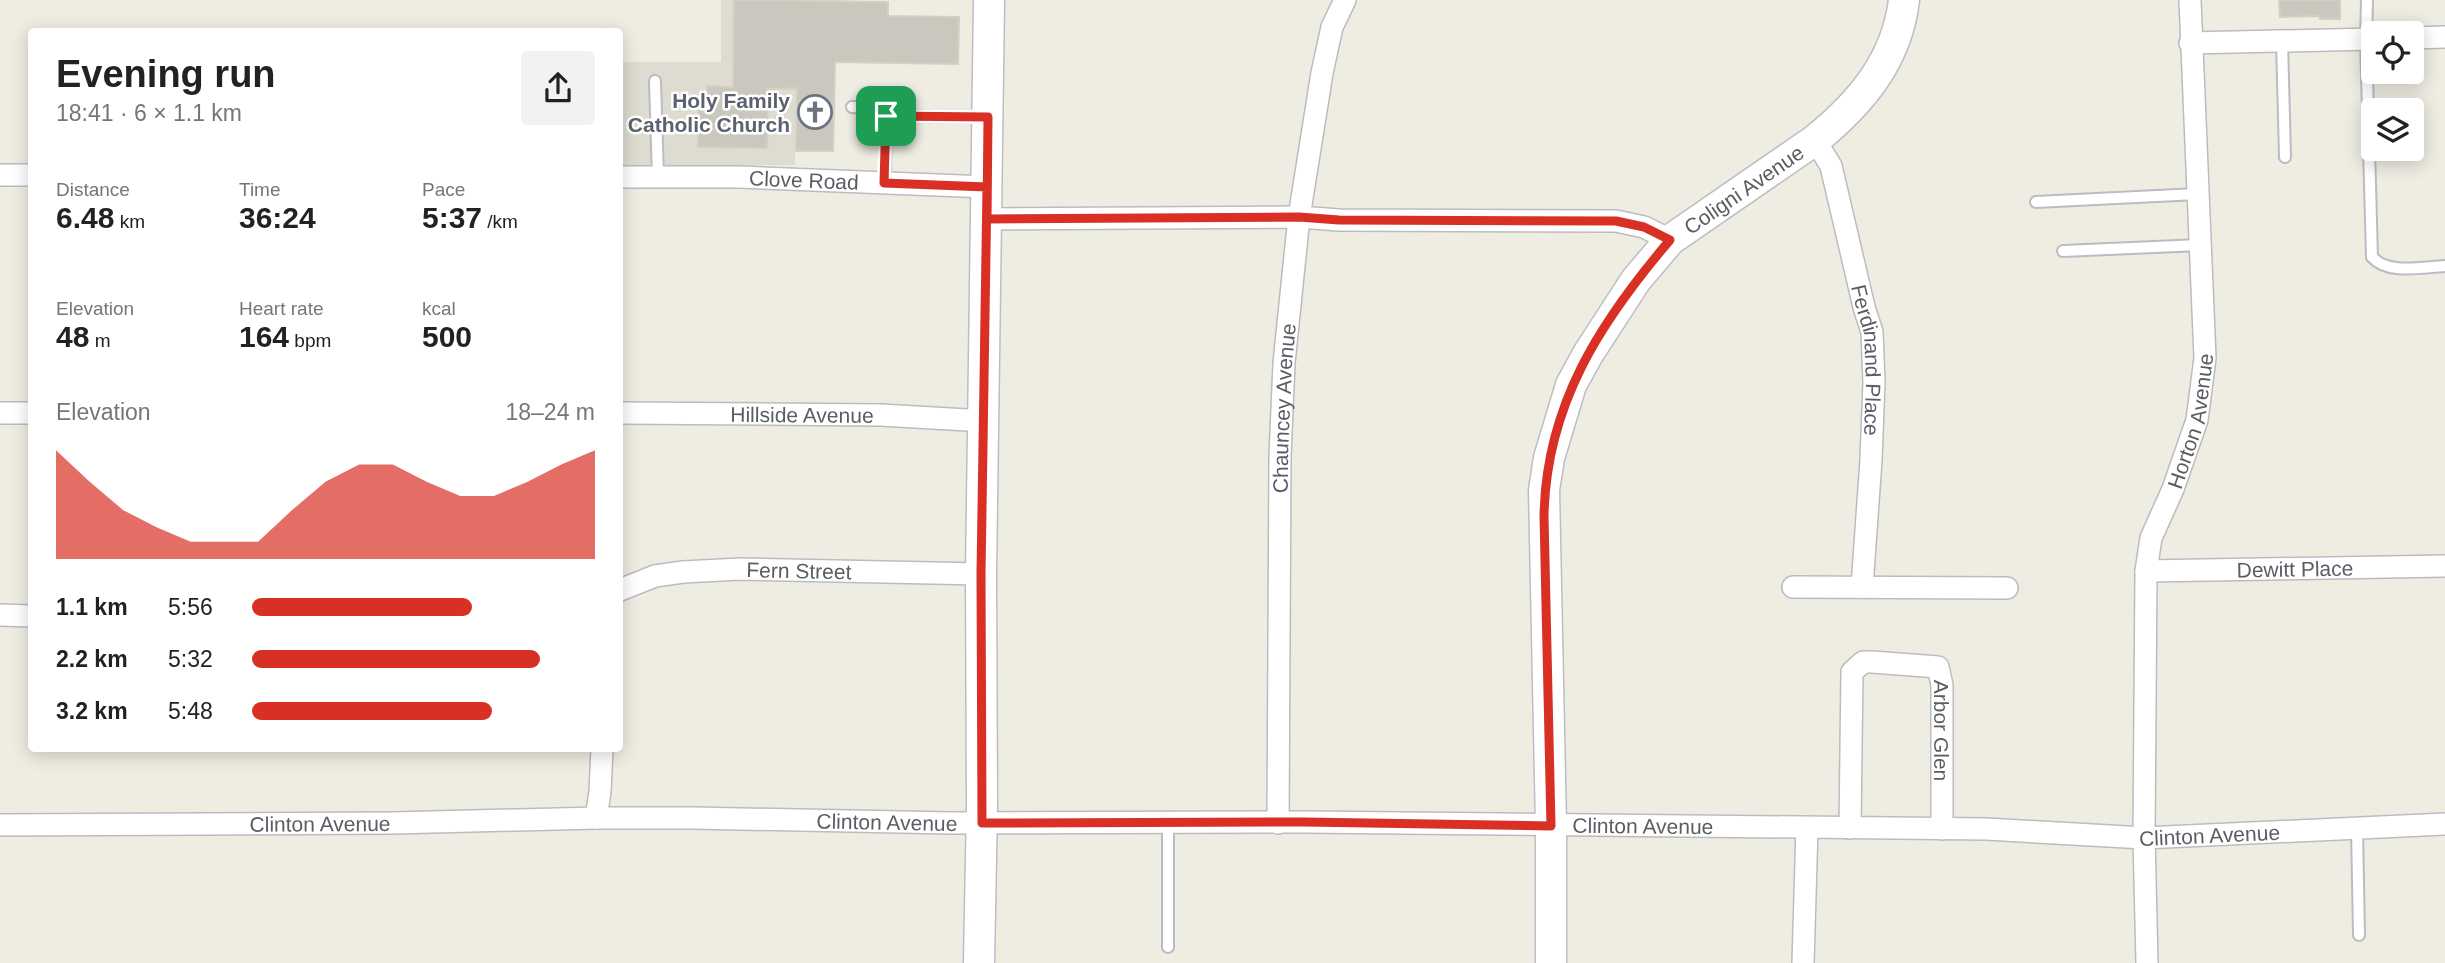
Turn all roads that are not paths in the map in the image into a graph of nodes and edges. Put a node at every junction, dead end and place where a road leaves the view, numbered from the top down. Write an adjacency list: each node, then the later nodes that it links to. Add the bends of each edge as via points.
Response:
1 (989, 0): 16 (street)
2 (1345, 0): 27 (street, Chauncey Avenue, via 1332,27 1322,73)
3 (1904, 0): 17 (street, Coligni Avenue, via 1901,26 1888,57 1865,93)
4 (2190, 0): 11 (street, Horton Avenue)
5 (2367, 0): 6 (lane)
6 (2369, 21)
7 (2445, 37): 8 (street)
8 (2424, 38)
9 (2361, 39): 10 (street)
10 (2282, 41): 11 (street); 18 (lane)
11 (2190, 43): 25 (street, Horton Avenue)
12 (655, 81): 22 (lane)
13 (2370, 84): 32 (lane, via 2372,257 2387,268)
14 (852, 107): 15 (lane, via 873,108)
15 (886, 116): 16 (lane); 23 (lane)
16 (988, 117): 24 (street)
17 (1815, 140): 29 (street, Coligni Avenue); 41 (street, Ferdinand Place, via 1831,166 1872,332 1871,460)
18 (2285, 157)
19 (0, 174): 20 (street)
20 (28, 175)
21 (623, 177): 22 (street, Clove Road)
22 (658, 177): 23 (street, Clove Road)
23 (884, 183): 24 (street, Clove Road)
24 (987, 187): 28 (street)
25 (2197, 194): 26 (lane); 30 (street, Horton Avenue)
26 (2036, 202)
27 (1299, 217): 28 (street); 29 (street, via 1616,221 1644,227); 49 (street, Chauncey Avenue, via 1281,430)
28 (987, 219): 36 (street)
29 (1670, 240): 53 (street, Coligni Avenue, via 1636,280 1588,354 1571,385 1549,458 1544,516)
30 (2200, 246): 31 (lane); 38 (street, Horton Avenue, via 2202,393 2173,489 2151,538)
31 (2063, 251)
32 (2445, 266)
33 (0, 413): 34 (street)
34 (28, 413)
35 (623, 413): 36 (street, Hillside Avenue, via 880,415)
36 (985, 421): 39 (street)
37 (2445, 566): 38 (street, Dewitt Place)
38 (2146, 571): 58 (street, Horton Avenue)
39 (981, 574): 43 (street, Fern Street, via 740,569 655,576); 50 (street)
40 (1793, 587): 41 (street)
41 (1862, 587): 42 (street)
42 (2007, 588)
43 (623, 589)
44 (0, 615): 45 (street)
45 (28, 616)
46 (602, 752): 47 (street)
47 (596, 818): 50 (street, Clinton Avenue); 52 (street, Clinton Avenue)
48 (1168, 822): 49 (street, Clinton Avenue); 50 (street, Clinton Avenue); 60 (lane)
49 (1278, 822): 53 (street, Clinton Avenue)
50 (982, 823): 61 (street)
51 (2445, 824): 56 (street, Clinton Avenue)
52 (0, 825)
53 (1551, 826): 54 (street, Clinton Avenue); 62 (street, Coligni Avenue)
54 (1807, 828): 55 (street, Clinton Avenue); 63 (street)
55 (1850, 828): 57 (street, Clinton Avenue); 57 (street, Arbor Glen, via 1852,672 1863,662 1872,662 1938,667 1942,685)
56 (2357, 828): 58 (street, Clinton Avenue); 59 (lane)
57 (1942, 829): 58 (street, Clinton Avenue)
58 (2144, 838): 64 (street, Horton Avenue)
59 (2359, 935)
60 (1168, 947)
61 (979, 963)
62 (1551, 963)
63 (1804, 963)
64 (2147, 963)

